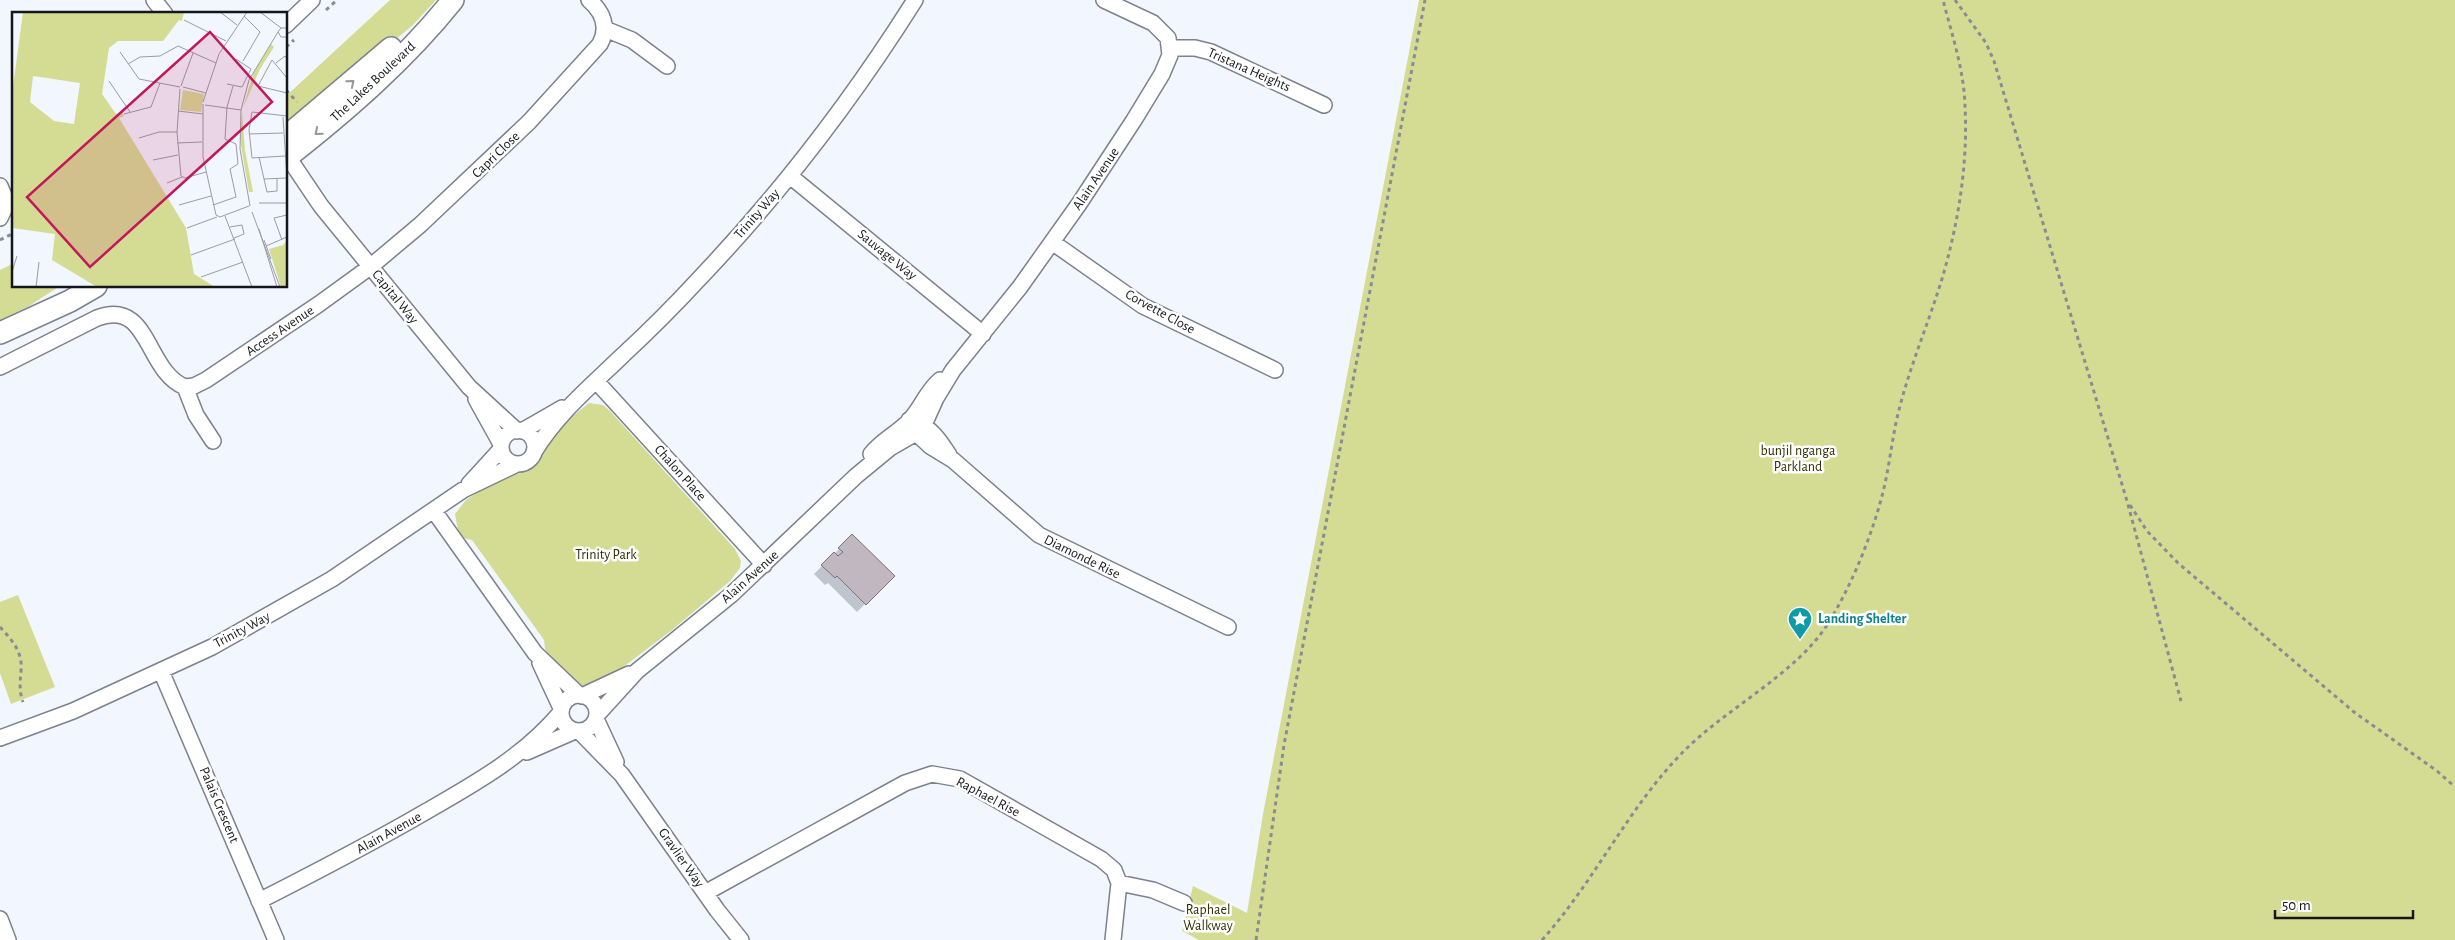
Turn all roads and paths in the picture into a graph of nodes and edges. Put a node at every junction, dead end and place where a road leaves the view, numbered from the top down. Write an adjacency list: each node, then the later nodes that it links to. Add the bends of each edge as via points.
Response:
1 (154, 0): 11 (street)
2 (312, 0): 12 (street)
3 (446, 0): 17 (street, The Lakes Boulevard, one-way to 3)
4 (452, 0): 18 (street, The Lakes Boulevard, one-way to 18, via 415,44 381,76)
5 (589, 0): 13 (street, via 604,20)
6 (915, 0): 20 (street, Trinity Way, via 877,59)
7 (1104, 0): 14 (street, via 1153,23 1168,38)
8 (1425, 0): 72 (path, via 1284,745)
9 (1943, 0): 73 (path, via 1966,106 1960,196 1944,272 1900,407 1883,494 1856,567 1834,614 1813,643 1680,755 1647,794 1574,900)
10 (1955, 0): 45 (path, via 1994,61)
11 (163, 12)
12 (288, 23)
13 (606, 29): 15 (street, via 632,40); 26 (street, Capri Close, via 600,44 529,122 463,186)
14 (1171, 48): 16 (street, Tristana Heights, via 1211,52); 25 (street, Alain Avenue, via 1162,74 1134,120)
15 (667, 66)
16 (1324, 104)
17 (288, 154)
18 (288, 154)
19 (288, 156): 26 (street, Capital Way, via 321,206)
20 (790, 176): 31 (street, Sauvage Way); 34 (street, Trinity Way, via 702,276)
21 (0, 186): 22 (street, via 7,203)
22 (0, 218)
23 (12, 234): 24 (path)
24 (0, 240)
25 (1052, 242): 31 (street, Alain Avenue); 33 (street, Corvette Close, via 1143,306)
26 (370, 267): 35 (street, Access Avenue, via 206,380); 36 (street, Capital Way)
27 (65, 288): 29 (street)
28 (92, 288): 30 (street)
29 (0, 327)
30 (0, 333)
31 (983, 334): 38 (street, Alain Avenue, via 953,370)
32 (0, 366): 35 (street, via 97,318 113,313 123,314 138,326 172,380)
33 (1275, 370)
34 (596, 381): 37 (street, Trinity Way); 47 (street, Chalon Place)
35 (185, 387): 40 (street, via 196,415)
36 (469, 387): 39 (street, Capital Way); 41 (street, Capital Way)
37 (570, 404): 39 (street, Trinity Way); 42 (street, Trinity Way)
38 (916, 426): 47 (street, Alain Avenue, via 856,476); 49 (street, Diamonde Rise, via 937,438 953,460 1050,543)
39 (519, 431): 41 (street, via 507,434); 42 (street, via 533,441)
40 (213, 441)
41 (501, 446): 43 (street, via 504,458); 44 (street, Trinity Way)
42 (534, 452): 43 (street, via 528,461)
43 (517, 464): 44 (street, Trinity Way)
44 (463, 490): 46 (street, Trinity Way)
45 (2127, 502): 54 (path); 62 (path, via 2147,531 2178,563 2354,712)
46 (434, 511): 50 (street); 51 (street, Trinity Way, via 283,608)
47 (764, 565): 52 (street, Alain Avenue)
48 (0, 627): 55 (path, via 12,639 20,655)
49 (1228, 627)
50 (535, 653): 53 (street); 56 (street)
51 (161, 671): 59 (street, Trinity Way, via 74,711); 65 (street, Palais Crescent)
52 (637, 671): 53 (street, Alain Avenue); 57 (street, Alain Avenue)
53 (580, 695): 56 (street, via 568,698); 57 (street, via 591,700)
54 (2181, 701)
55 (23, 702)
56 (561, 710): 58 (street, via 563,722); 60 (street, Alain Avenue, via 543,733)
57 (597, 717): 58 (street, via 590,728); 61 (street, Gravlier Way)
58 (578, 732): 60 (street, Alain Avenue); 61 (street, Gravlier Way)
59 (2, 738)
60 (514, 758): 65 (street, Alain Avenue, via 405,824)
61 (622, 775): 64 (street, Gravlier Way)
62 (2455, 787)
63 (1119, 883): 64 (street, Raphael Rise, via 1114,870 1101,859 960,780 932,774 905,783); 66 (street, via 1153,890); 71 (street)
64 (706, 893): 70 (street, Gravlier Way)
65 (260, 901): 69 (street, Palais Crescent)
66 (1184, 903)
67 (0, 919): 68 (street)
68 (8, 940)
69 (276, 940)
70 (741, 940)
71 (1113, 940)
72 (1256, 940)
73 (1542, 940)

